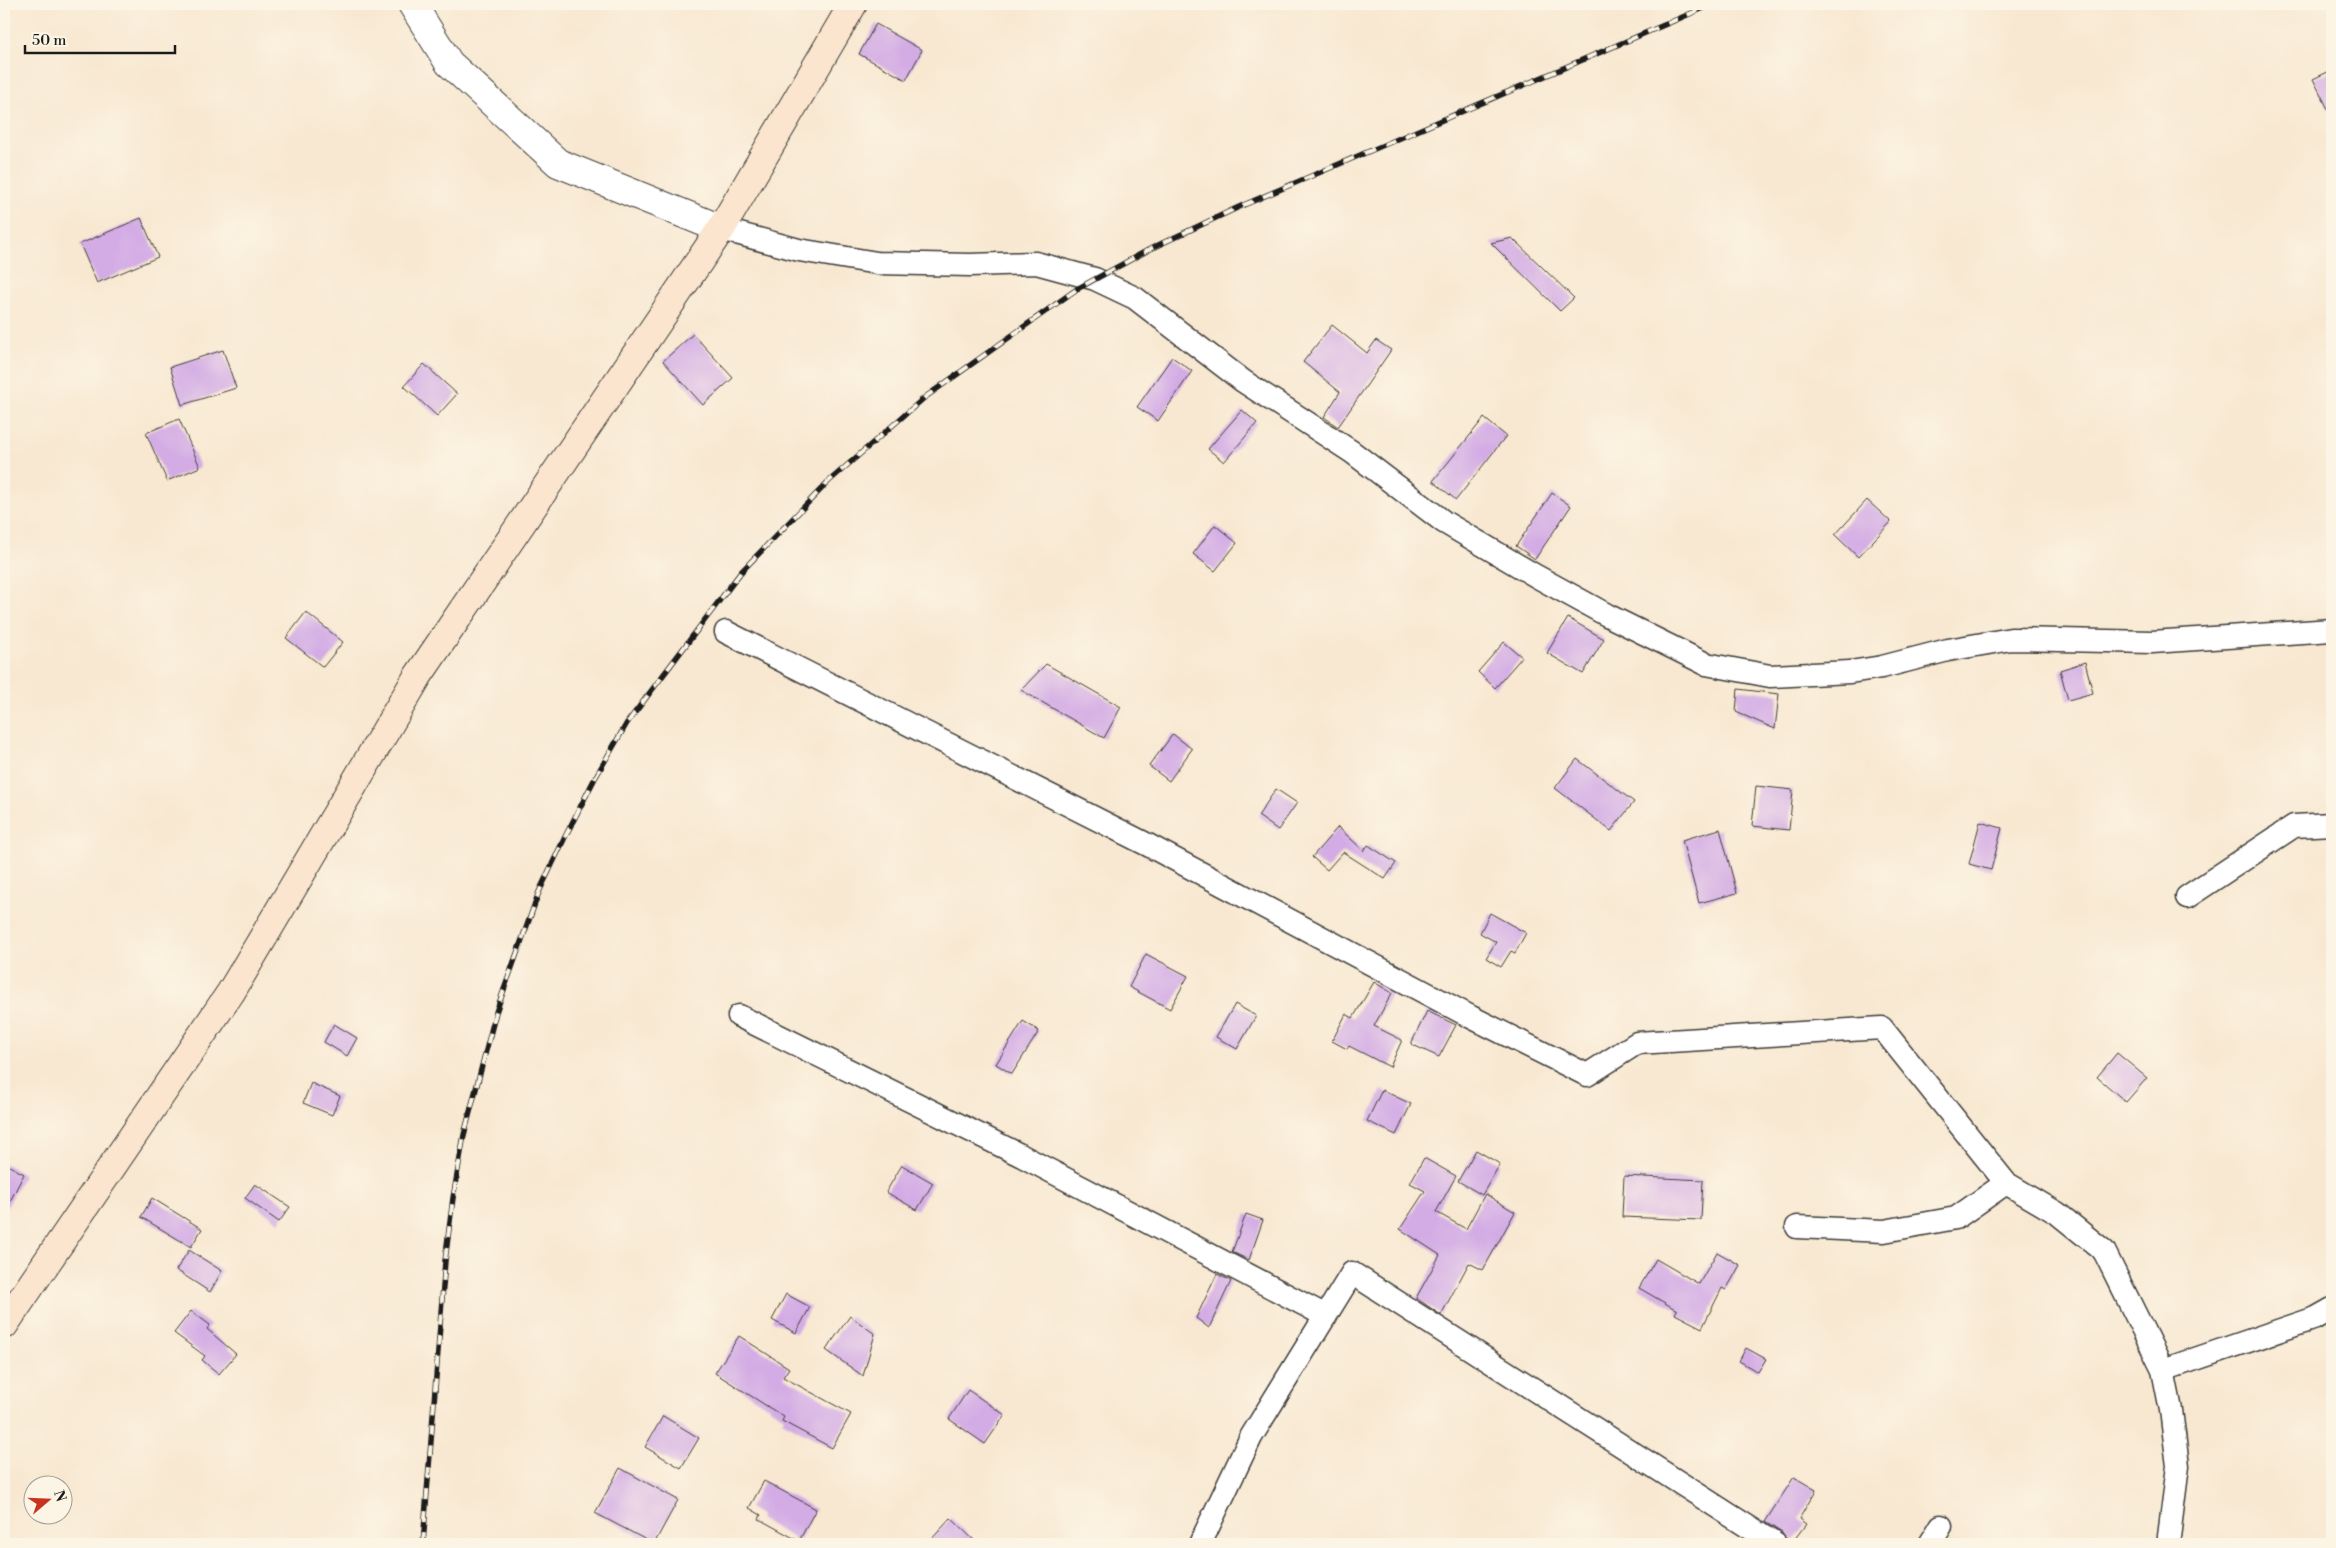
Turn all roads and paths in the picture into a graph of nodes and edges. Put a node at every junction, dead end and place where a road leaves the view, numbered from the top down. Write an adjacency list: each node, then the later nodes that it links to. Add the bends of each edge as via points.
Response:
1 (412, 4): 3 (street, via 449,63 558,163)
2 (852, 4): 3 (main road)
3 (721, 229): 4 (street, via 799,250 877,262 1036,263 1095,279 1135,298 1243,381 1352,452 1444,522 1567,594 1706,664 1770,676 1850,672 2011,639 2152,642); 12 (main road, via 418,676 231,992)
4 (2332, 630)
5 (726, 632): 9 (street, via 1148,846 1587,1075 1637,1043 1882,1028)
6 (2332, 824): 7 (street, via 2294,826)
7 (2187, 897)
8 (739, 1016): 13 (street, via 1022,1156)
9 (2006, 1183): 10 (street, via 1956,1218 1884,1231); 14 (street, via 2057,1213 2104,1251)
10 (1797, 1227)
11 (2332, 1308): 14 (street, via 2316,1318)
12 (8, 1310)
13 (1326, 1316): 15 (street, via 1251,1437); 16 (street, via 1352,1273)
14 (2163, 1370): 17 (street, via 2178,1466)
15 (1200, 1544)
16 (1775, 1544)
17 (2168, 1544)

